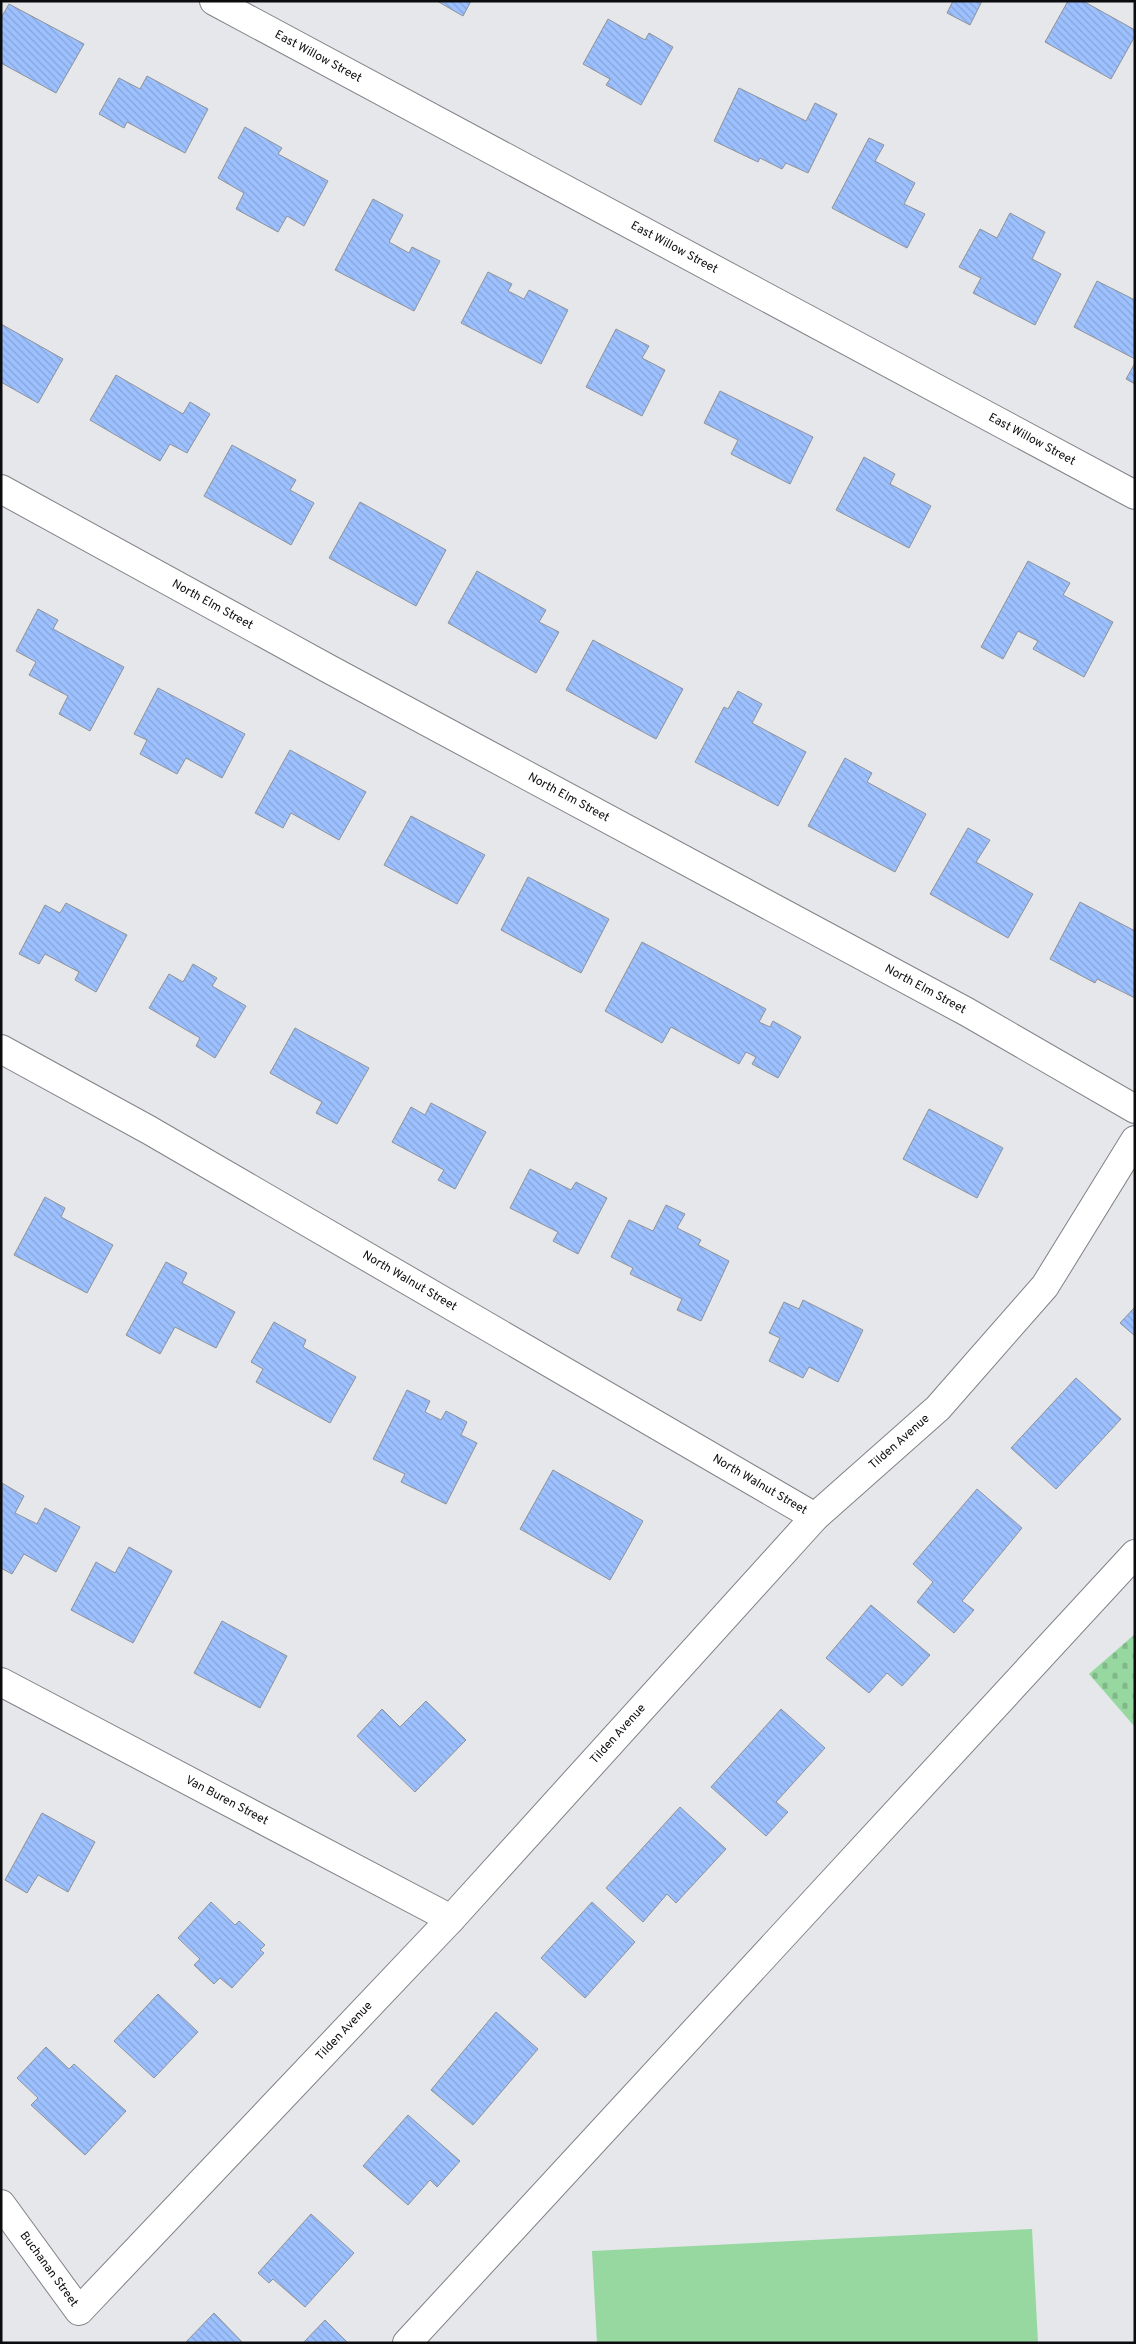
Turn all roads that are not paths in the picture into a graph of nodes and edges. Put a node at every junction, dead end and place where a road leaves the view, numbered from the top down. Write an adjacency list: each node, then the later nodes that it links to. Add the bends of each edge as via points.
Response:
1 (214, 1): 3 (street, East Willow Street)
2 (1, 489): 5 (street, North Elm Street, via 337,674 967,1012)
3 (1135, 495)
4 (1, 1050): 7 (street, North Walnut Street, via 149,1130)
5 (1135, 1109)
6 (1135, 1140): 7 (street, Tilden Avenue, via 1045,1286 938,1408)
7 (815, 1517): 10 (street, Tilden Avenue)
8 (1135, 1554): 13 (street)
9 (1, 1682): 10 (street, Van Buren Street)
10 (451, 1919): 12 (street, Tilden Avenue)
11 (1, 2204): 12 (street, Buchanan Street)
12 (79, 2311)
13 (407, 2343)

